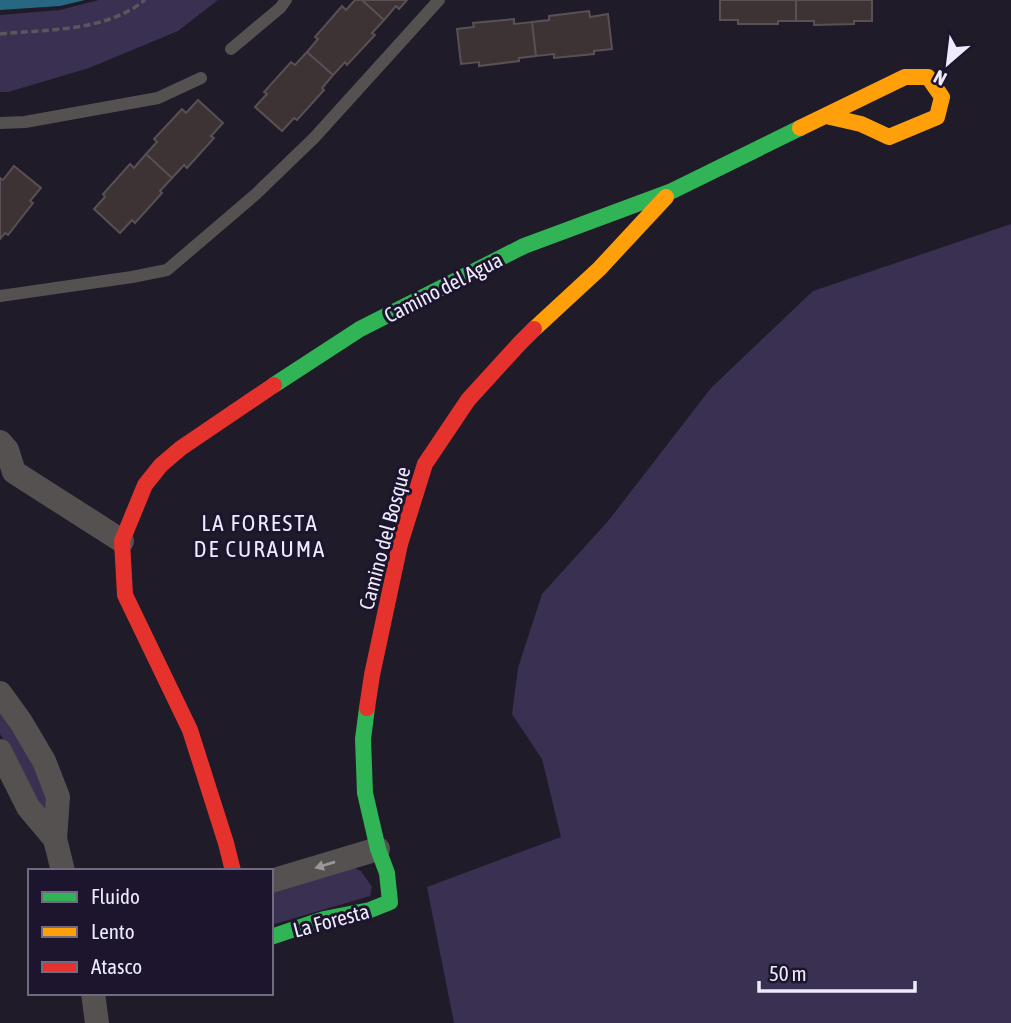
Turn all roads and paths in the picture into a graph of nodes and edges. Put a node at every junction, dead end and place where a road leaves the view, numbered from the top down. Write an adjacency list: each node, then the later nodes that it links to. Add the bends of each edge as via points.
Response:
1 (145, 0): 4 (path, via 103,22)
2 (286, 0): 5 (lane)
3 (439, 0): 10 (lane, via 314,138 167,270)
4 (0, 34)
5 (231, 49)
6 (201, 78): 8 (lane, via 158,98)
7 (827, 116): 7 (street, Camino del Agua, via 889,137 937,117 942,97 928,77 905,77); 9 (street, Camino del Agua)
8 (0, 123)
9 (671, 191): 13 (street, Camino del Agua, via 524,246 360,329 181,448 145,485); 17 (street, Camino del Bosque, via 476,390 425,464 400,544 363,739 365,793)
10 (0, 296)
11 (0, 442): 12 (street, via 7,450)
12 (7, 475): 13 (street)
13 (122, 541): 19 (street, Camino del Agua, via 125,595 190,730)
14 (0, 693): 16 (street, via 44,761 58,797)
15 (0, 751): 16 (street, via 28,807)
16 (55, 839): 18 (street)
17 (378, 849): 20 (street, one-way to 20); 21 (street, Camino del Bosque)
18 (62, 869)
19 (232, 869)
20 (273, 880)
21 (390, 902): 22 (street, La Foresta)
22 (273, 936)
23 (93, 995): 24 (street)
24 (97, 1023)

